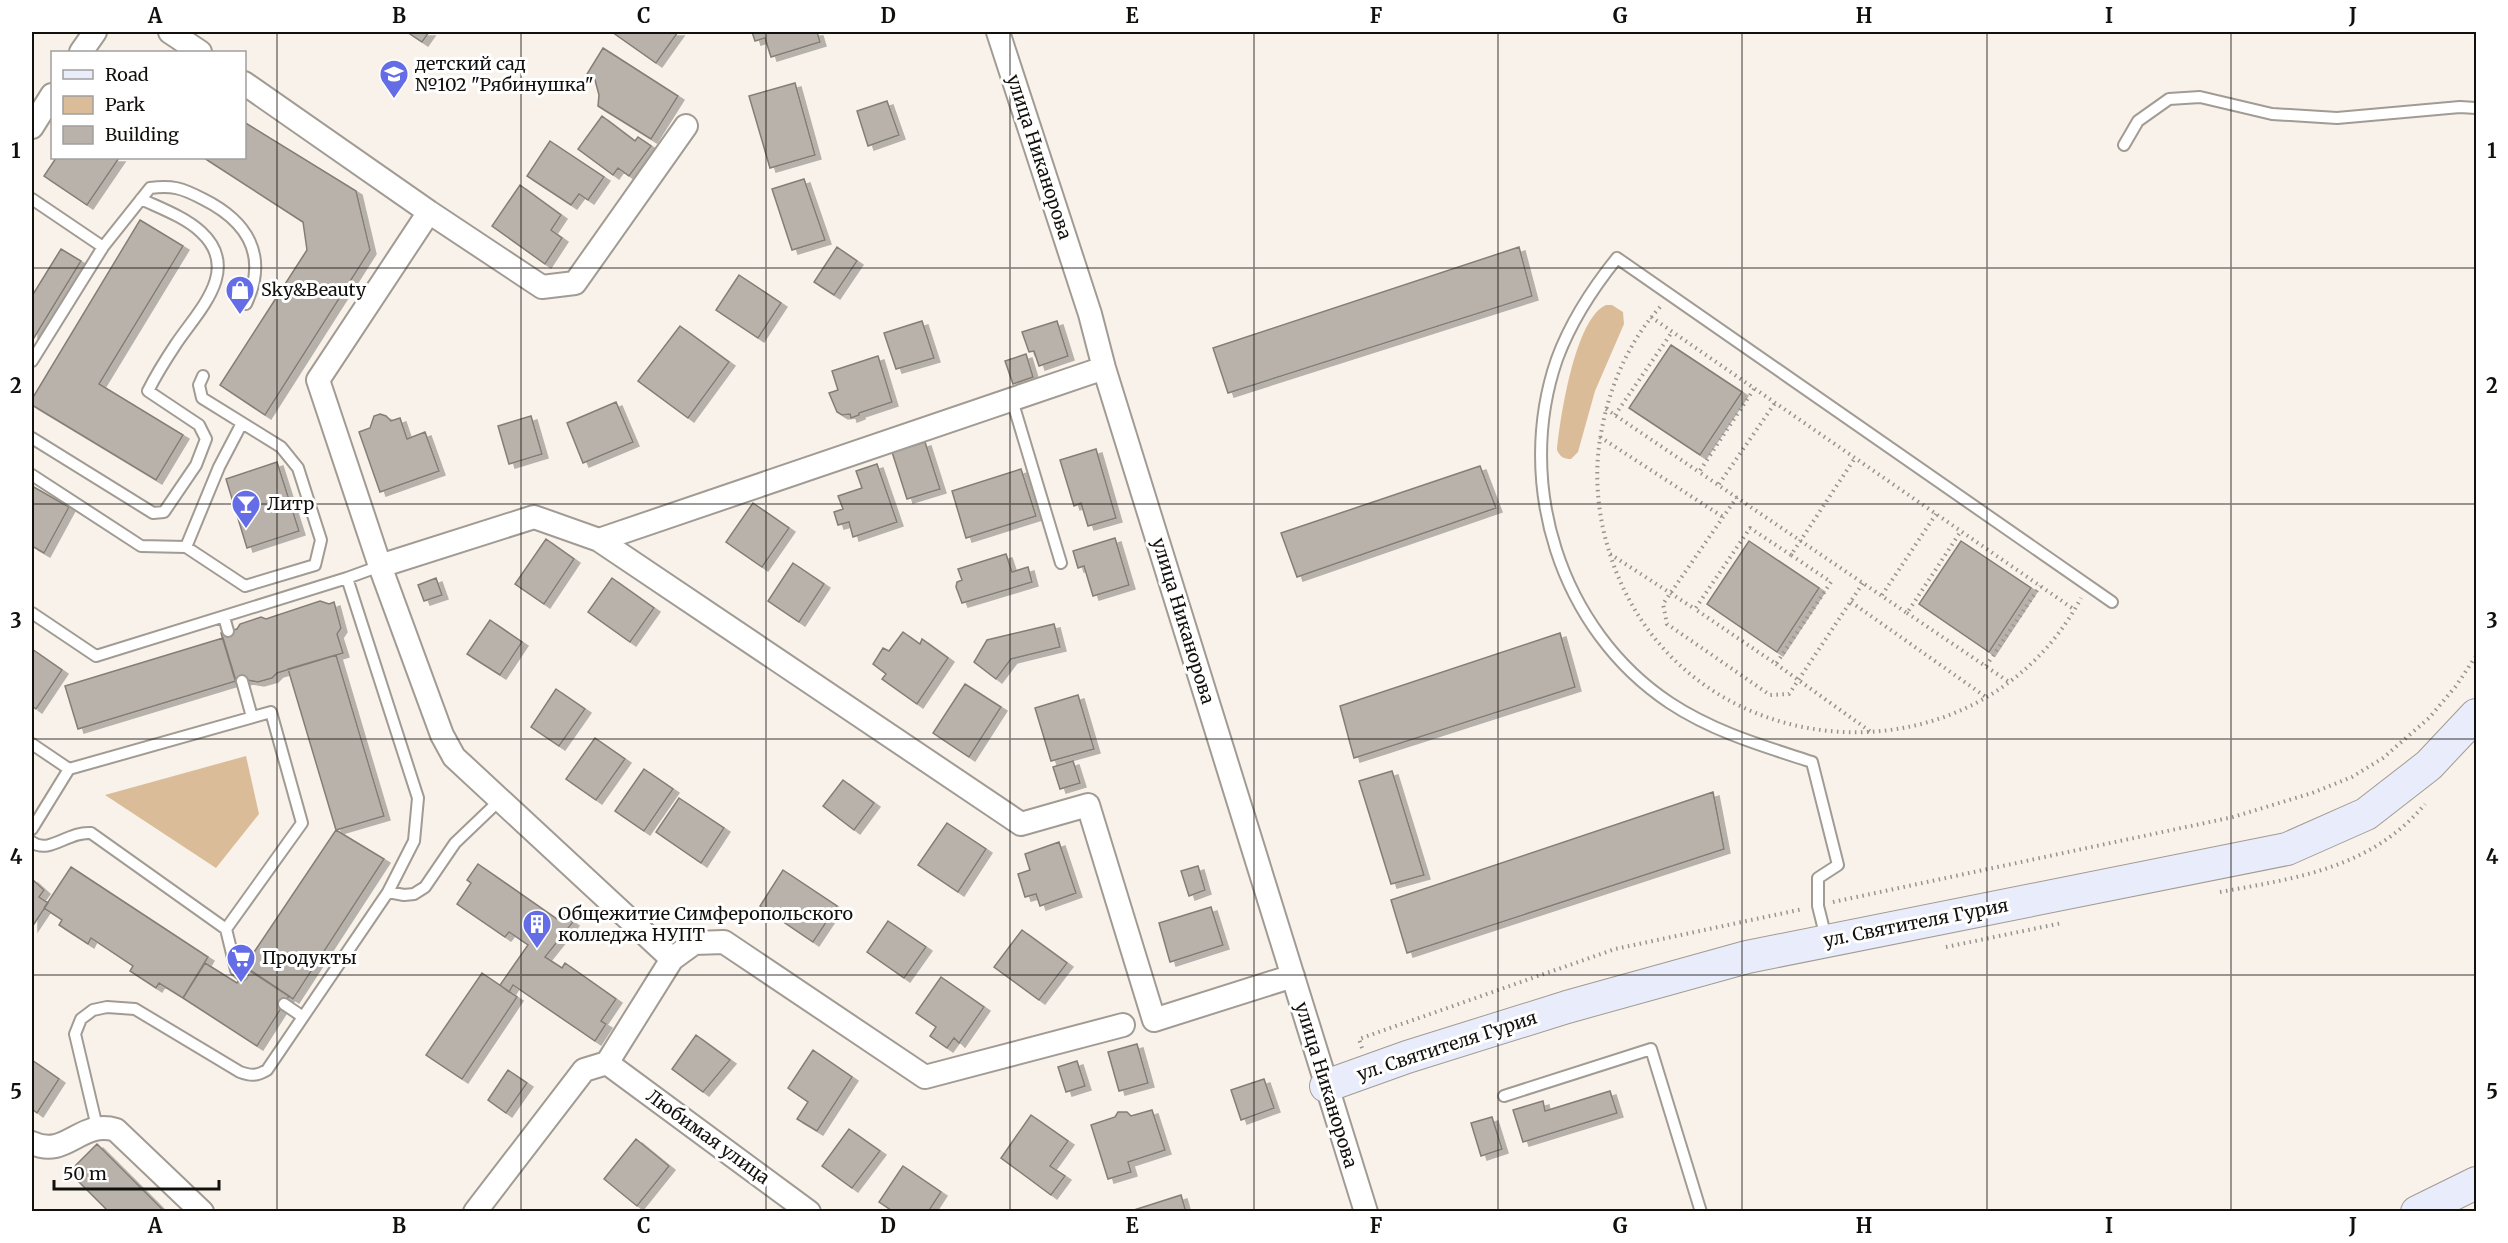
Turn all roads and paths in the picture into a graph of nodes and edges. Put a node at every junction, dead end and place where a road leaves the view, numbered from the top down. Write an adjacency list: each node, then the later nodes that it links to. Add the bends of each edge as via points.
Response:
1 (95, 32): 4 (street)
2 (170, 32): 5 (street)
3 (998, 32): 21 (street, улица Никанорова)
4 (82, 51)
5 (198, 51)
6 (246, 84): 14 (street)
7 (51, 97): 10 (street)
8 (2476, 108): 11 (lane, via 2337,118 2272,114 2200,97 2169,99 2138,121)
9 (687, 126): 14 (street, via 575,283 542,286)
10 (32, 127)
11 (2124, 145)
12 (141, 199): 15 (lane); 17 (lane, via 150,188 169,185 219,207 235,219 253,246 255,259 253,289); 30 (lane, via 201,232 216,254 218,272 209,298 148,392 199,425 206,440 196,465 164,512 153,513)
13 (32, 200): 15 (lane)
14 (429, 212): 45 (street, via 318,380)
15 (103, 247): 20 (lane)
16 (1671, 294): 18 (path); 48 (lane); 76 (lane, via 1617,258 1568,331 1549,387 1542,426 1541,475 1550,533 1571,589 1586,616 1645,684 1721,732 1812,762 1838,865 1818,878)
17 (246, 304)
18 (1651, 317): 19 (path); 26 (path, via 1619,370)
19 (1672, 332): 23 (path); 27 (path)
20 (32, 361)
21 (1104, 368): 24 (street); 81 (street, улица Никанорова)
22 (203, 376): 28 (lane, via 199,385 202,398)
23 (1754, 389): 25 (path); 32 (path)
24 (1012, 400): 39 (street); 44 (lane)
25 (1775, 403): 31 (path); 34 (path)
26 (1606, 409): 27 (path); 29 (path)
27 (1615, 415): 32 (path)
28 (242, 423): 41 (lane); 41 (lane, via 281,447 298,468 321,540 315,565 245,586)
29 (1600, 437): 37 (path); 42 (path, via 1597,489)
30 (32, 438)
31 (1855, 458): 36 (path); 40 (path)
32 (1700, 472): 34 (path)
33 (32, 475): 41 (lane, via 141,546)
34 (1719, 484): 35 (path)
35 (1737, 497): 37 (path); 40 (path)
36 (1936, 514): 38 (path); 51 (path)
37 (1723, 517): 50 (path)
38 (1961, 531): 49 (path); 57 (path)
39 (599, 540): 45 (street, via 534,517); 81 (street, via 1021,824 1089,805 1154,1020)
40 (1801, 540): 43 (path); 47 (path)
41 (186, 547)
42 (1610, 554): 50 (path); 69 (path, via 1632,606 1650,632 1670,655 1717,694 1770,719 1798,727)
43 (1791, 555): 54 (path, via 1750,528); 61 (path, via 1831,582)
44 (1061, 563)
45 (380, 566): 46 (lane); 72 (street, via 442,735 454,757)
46 (347, 578): 58 (lane); 75 (lane, via 418,798 414,841)
47 (1864, 583): 51 (path); 52 (path)
48 (2088, 584): 53 (lane); 55 (path)
49 (2040, 586): 55 (path); 62 (path)
50 (1671, 593): 54 (path); 63 (path, via 1663,604 1667,624 1751,682 1770,695 1789,694)
51 (1881, 596): 57 (path)
52 (1851, 602): 63 (path); 66 (path)
53 (2112, 602)
54 (1695, 609): 61 (path)
55 (2074, 610): 65 (path, via 2039,656)
56 (32, 613): 58 (lane, via 96,656)
57 (1907, 613): 62 (path)
58 (224, 617): 59 (lane)
59 (228, 631)
60 (2476, 656): 76 (path, via 2429,718 2383,758 2352,777 2312,793 2233,817)
61 (1776, 664): 63 (path)
62 (1986, 666): 65 (path)
63 (1798, 680): 69 (path)
64 (242, 681): 68 (lane)
65 (2009, 682): 66 (path)
66 (1986, 697): 69 (path, via 1941,719)
67 (2476, 715): 78 (street, ул. Святителя Гурия, via 2429,765 2366,814 2287,849)
68 (252, 717): 71 (lane); 77 (lane, via 271,712 302,823)
69 (1872, 733)
70 (32, 744): 71 (lane)
71 (69, 769): 73 (lane)
72 (501, 799): 75 (lane, via 455,843 425,887 404,896); 79 (street)
73 (32, 829)
74 (32, 842): 77 (lane, via 38,847 48,846 80,832 91,834)
75 (388, 892): 83 (lane)
76 (1818, 906): 78 (lane); 85 (path, via 1615,950 1359,1039)
77 (226, 929): 80 (lane, via 236,970)
78 (1826, 941): 87 (street, ул. Святителя Гурия, via 1747,957 1567,1006)
79 (672, 959): 84 (street, via 694,943 724,942 925,1077); 86 (street)
80 (242, 975)
81 (1293, 976): 87 (street, улица Никанорова)
82 (284, 1004): 83 (lane)
83 (303, 1017): 89 (lane, via 267,1070 250,1076 135,1009 121,1006 93,1010 81,1019 75,1034)
84 (1123, 1025)
85 (1362, 1049)
86 (607, 1063): 93 (street, via 584,1070); 94 (street, Любимая улица)
87 (1326, 1086): 95 (street, улица Никанорова)
88 (1504, 1096): 96 (lane, via 1650,1049)
89 (97, 1127): 90 (street, via 67,1143); 92 (street, via 116,1130 124,1136)
90 (32, 1143)
91 (2476, 1183): 97 (street)
92 (202, 1212)
93 (476, 1212)
94 (809, 1212)
95 (1366, 1212)
96 (1701, 1212)
97 (2417, 1212)

